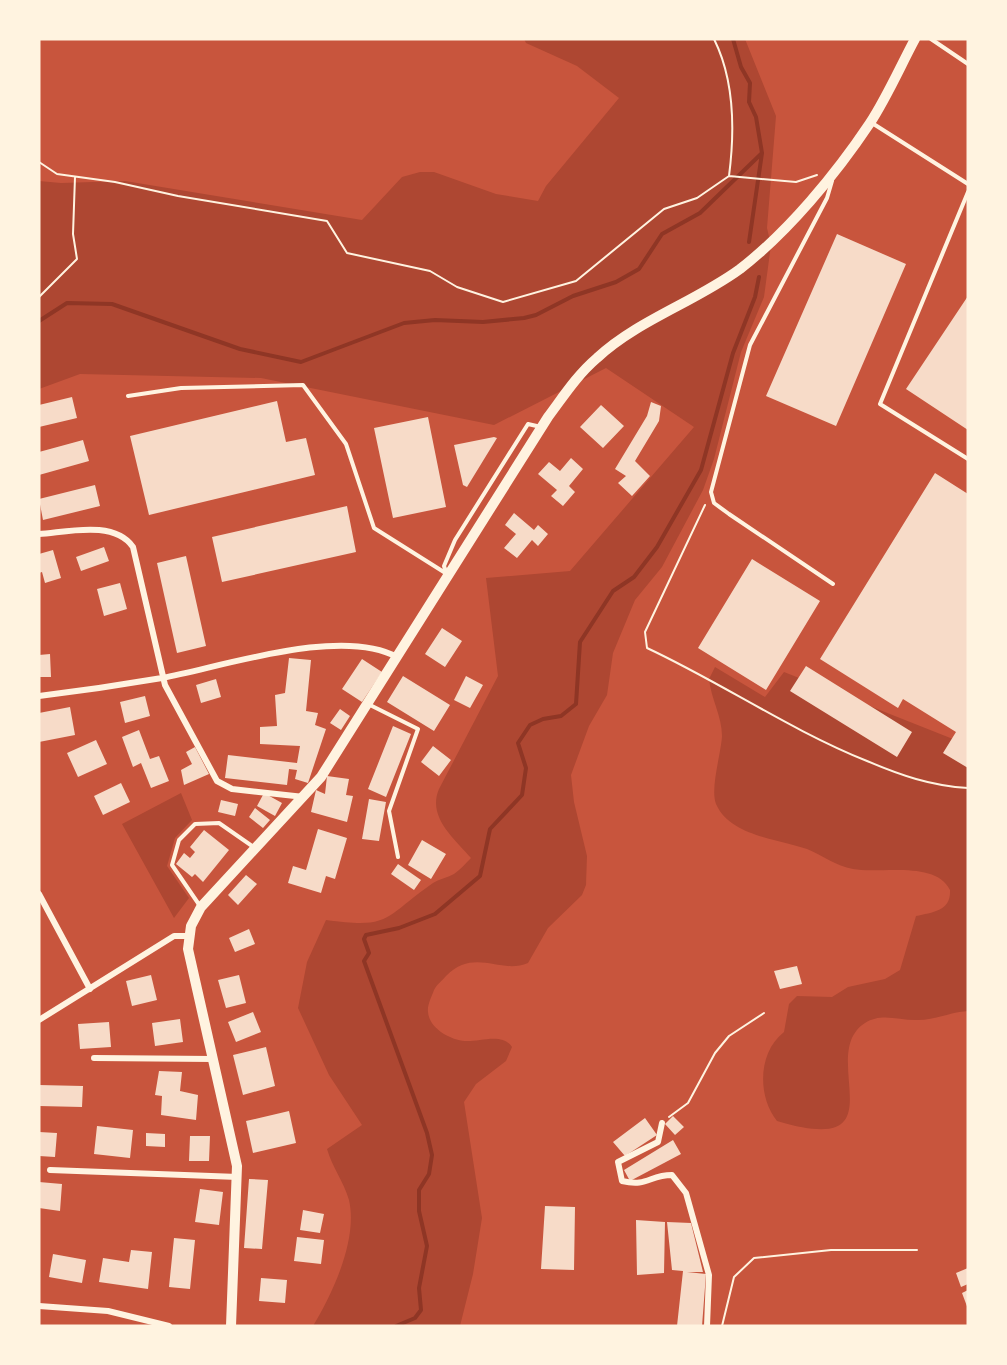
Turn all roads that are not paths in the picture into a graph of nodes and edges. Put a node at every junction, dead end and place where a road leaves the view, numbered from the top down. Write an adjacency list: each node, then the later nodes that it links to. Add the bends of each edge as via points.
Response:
1 (915, 39): 4 (street)
2 (931, 39): 3 (lane)
3 (968, 64)
4 (871, 122): 5 (street); 6 (lane)
5 (836, 169): 11 (street, via 783,230 739,269 597,357 542,427); 12 (lane, via 827,198 750,345 711,492 714,503)
6 (968, 184)
7 (968, 192): 9 (lane, via 880,404)
8 (128, 396): 11 (lane, via 181,388 303,385 346,444 374,528)
9 (968, 459)
10 (39, 534): 14 (street, via 104,530 129,541 134,547)
11 (448, 575): 13 (street)
12 (834, 584)
13 (397, 657): 14 (street, via 377,648 313,648 268,654); 16 (street)
14 (164, 678): 15 (street); 17 (street, via 221,785)
15 (39, 696)
16 (368, 703): 17 (street); 19 (lane, via 418,729 390,812)
17 (305, 797): 18 (street)
18 (256, 848): 21 (street); 21 (lane, via 219,823 195,824 179,840 171,865)
19 (398, 857)
20 (39, 894): 23 (street)
21 (201, 907): 22 (street)
22 (188, 936): 23 (street, via 174,936); 26 (street)
23 (90, 989): 24 (street)
24 (39, 1020)
25 (94, 1058): 26 (street)
26 (213, 1059): 29 (street, via 234,1144)
27 (662, 1123): 33 (street, via 657,1143 618,1162 621,1181 639,1185 661,1175 672,1175 686,1193 709,1275)
28 (50, 1170): 29 (street)
29 (238, 1178): 32 (street)
30 (39, 1306): 31 (street, via 108,1311)
31 (169, 1326)
32 (231, 1326)
33 (706, 1326)

